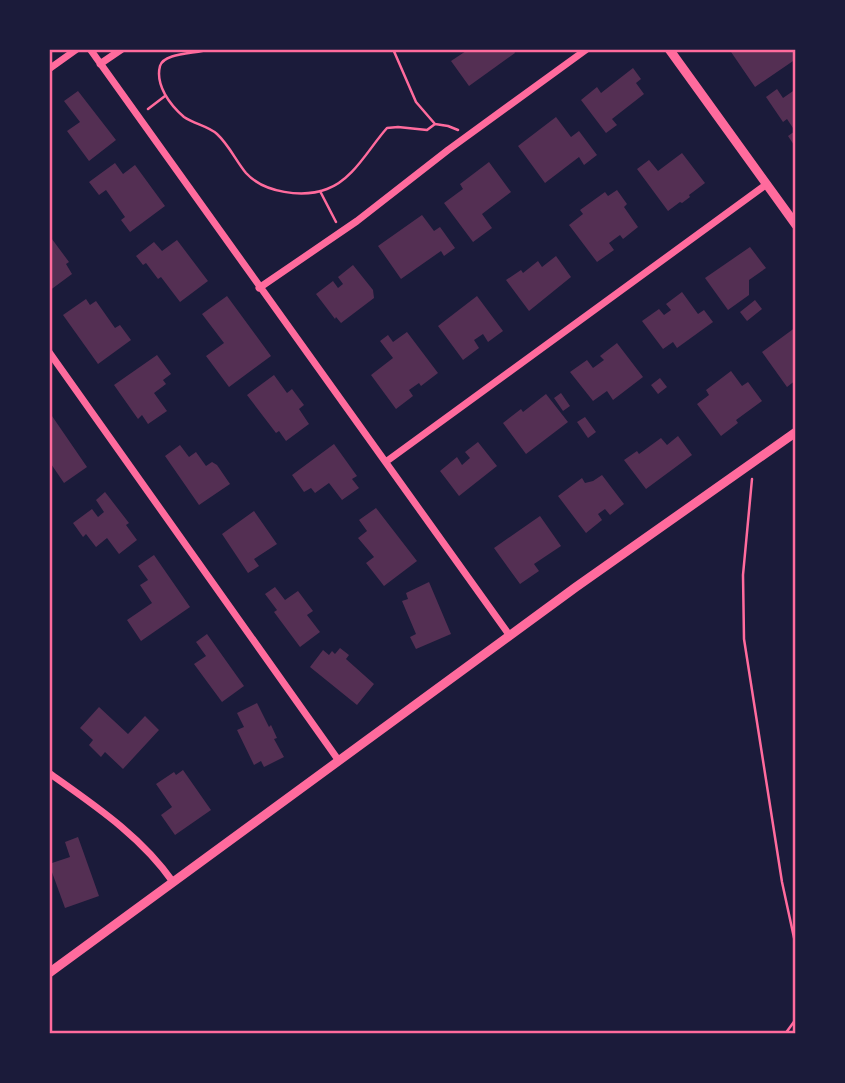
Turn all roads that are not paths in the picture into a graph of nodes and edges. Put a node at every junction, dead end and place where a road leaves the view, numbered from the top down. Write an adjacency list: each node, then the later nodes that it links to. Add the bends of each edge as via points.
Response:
1 (77, 49): 7 (street)
2 (90, 49): 6 (street)
3 (122, 49): 6 (street)
4 (587, 49): 10 (street, via 357,221)
5 (668, 49): 8 (street)
6 (100, 64): 10 (street)
7 (49, 69)
8 (767, 184): 9 (street); 13 (street)
9 (796, 225)
10 (259, 288): 13 (street)
11 (49, 352): 15 (street)
12 (796, 432): 14 (street)
13 (387, 461): 14 (street)
14 (510, 636): 15 (street)
15 (339, 761): 17 (street)
16 (49, 773): 17 (street, via 123,829)
17 (173, 881): 18 (street)
18 (49, 973)

